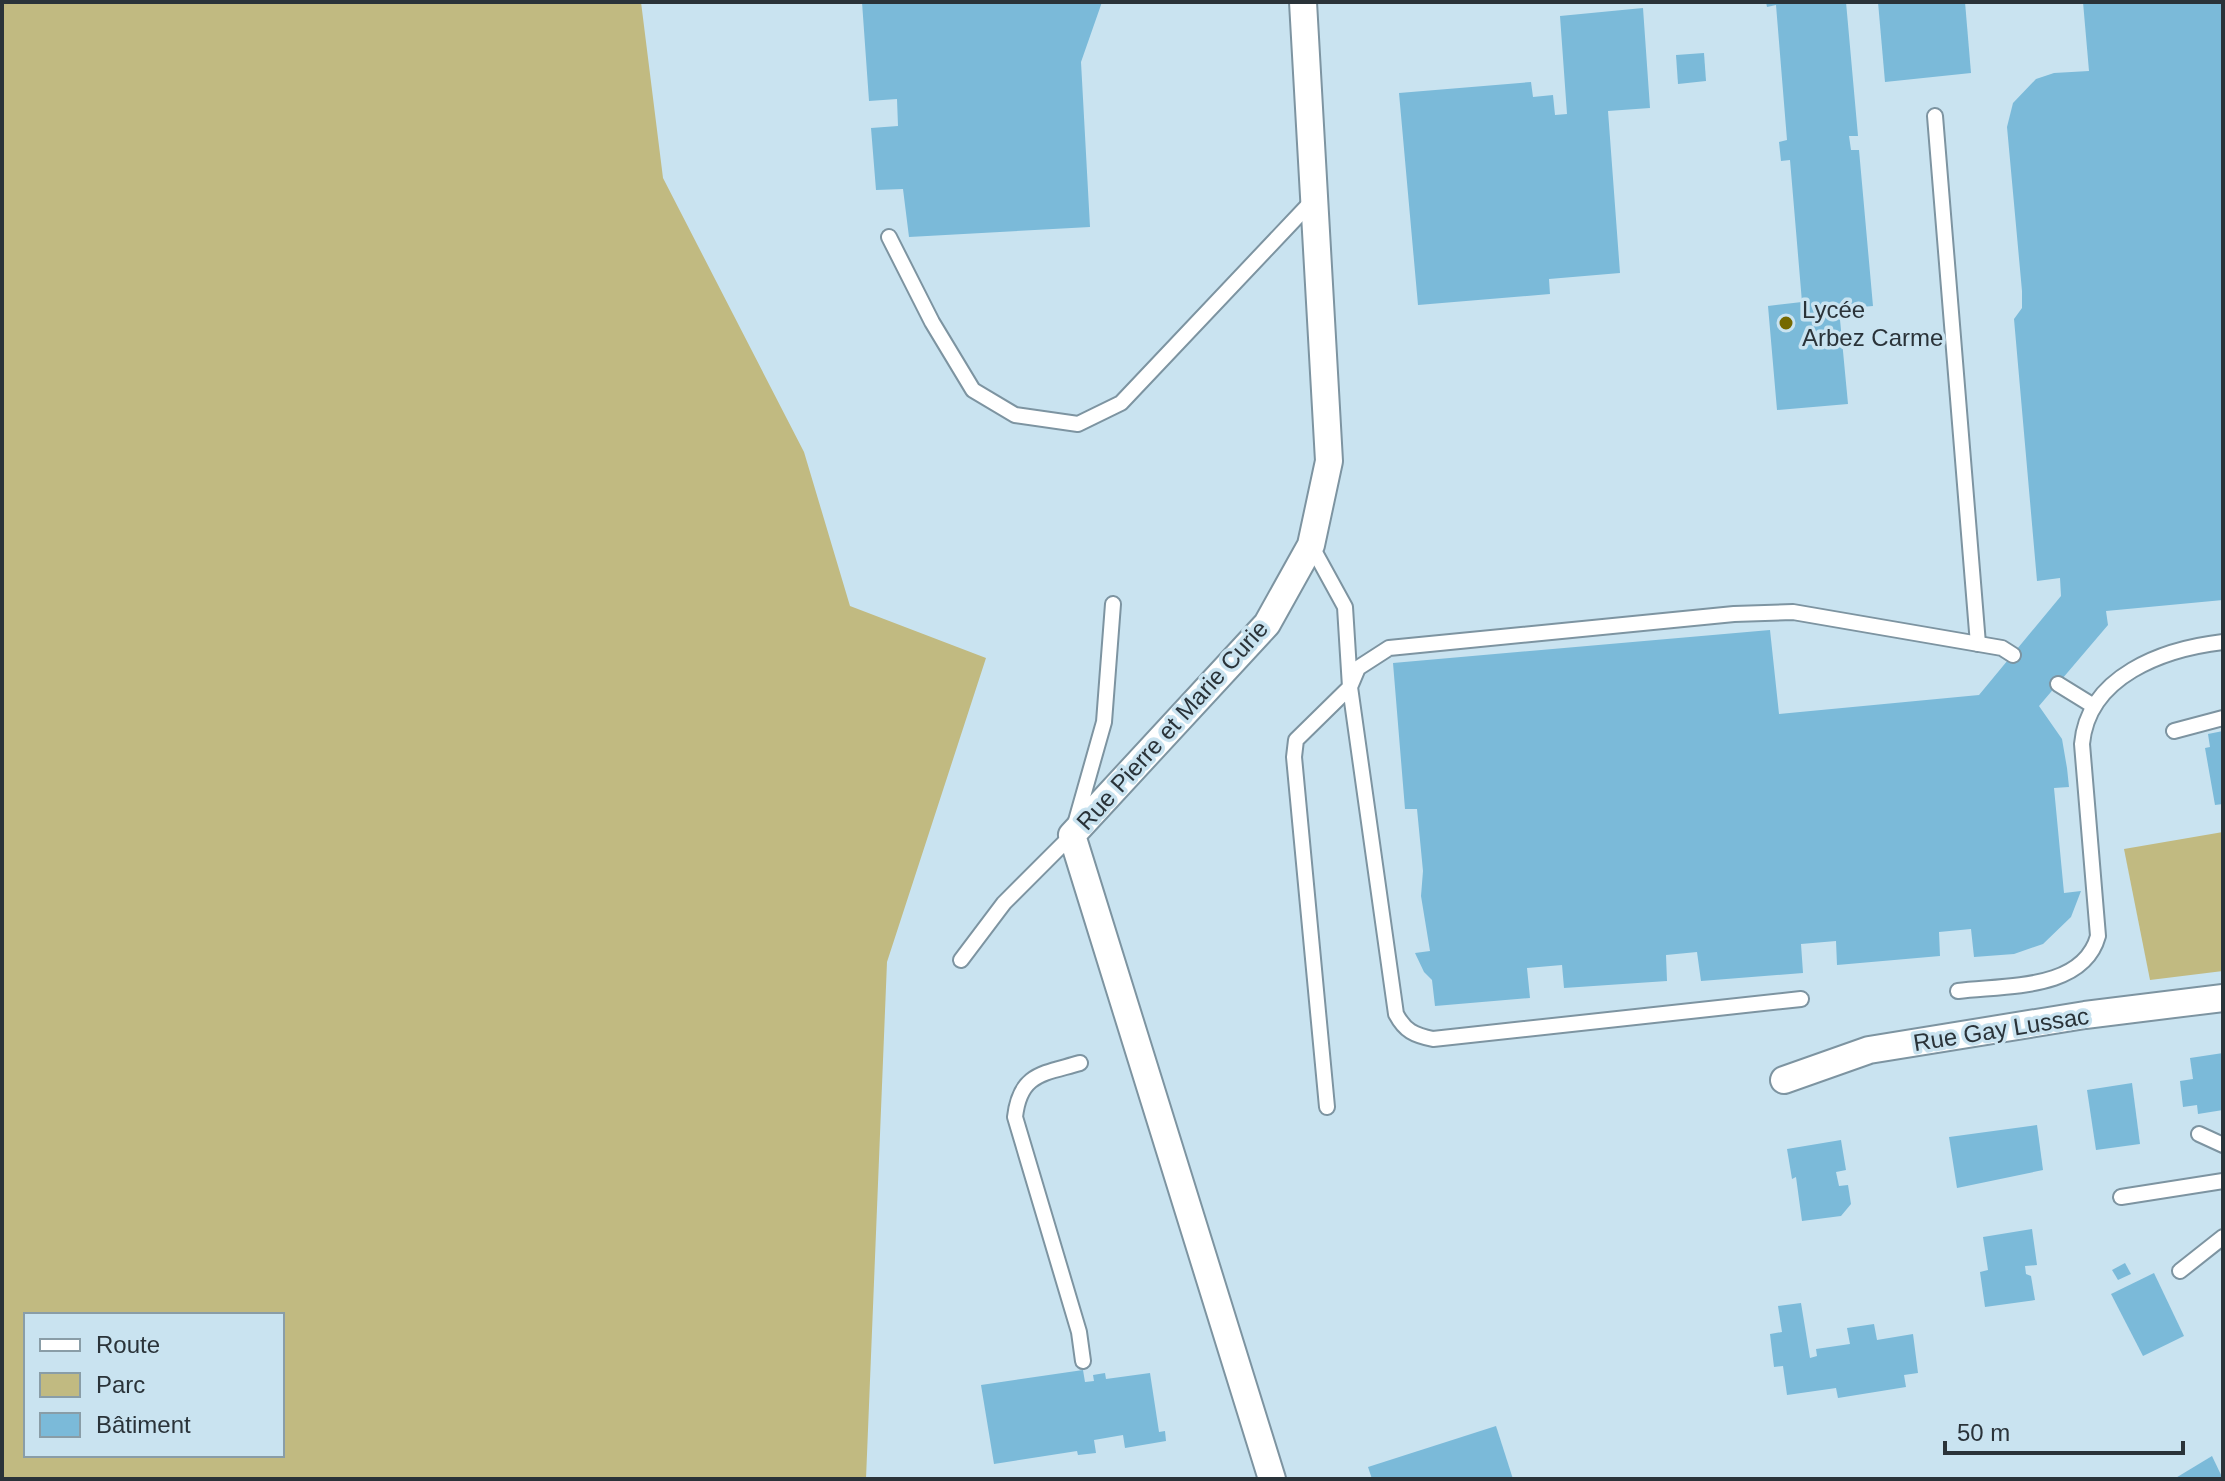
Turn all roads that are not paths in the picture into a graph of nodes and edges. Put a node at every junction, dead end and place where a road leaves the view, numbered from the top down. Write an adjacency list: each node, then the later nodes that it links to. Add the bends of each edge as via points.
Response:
1 (1303, 2): 3 (street, Rue Pierre et Marie Curie)
2 (1935, 116): 8 (lane)
3 (1314, 199): 4 (lane, via 1121,403 1078,424 1015,415 973,390); 5 (street, Rue Pierre et Marie Curie, via 1329,461)
4 (889, 237)
5 (1311, 545): 11 (lane, via 1345,607); 15 (street, Rue Pierre et Marie Curie, via 1267,624)
6 (1113, 604): 15 (lane, via 1104,722)
7 (2223, 642): 12 (lane, via 2191,646 2139,667)
8 (1978, 644): 9 (lane); 11 (lane, via 1805,614 1734,614 1389,648 1358,668)
9 (2013, 655)
10 (2058, 684): 12 (lane)
11 (1350, 687): 19 (lane, via 1396,1014 1415,1036 1433,1039); 22 (lane, via 1296,740 1294,757)
12 (2092, 705): 17 (lane, via 2082,744 2095,949 2062,976)
13 (2223, 718): 14 (lane)
14 (2174, 731)
15 (1072, 835): 16 (lane, via 1004,903); 30 (street, Rue Pierre et Marie Curie)
16 (961, 960)
17 (1958, 991)
18 (2223, 998): 21 (street, Rue Gay Lussac, via 1869,1050)
19 (1801, 999)
20 (1080, 1063): 29 (lane, via 1032,1077 1018,1095 1015,1117)
21 (1784, 1080)
22 (1327, 1107)
23 (2199, 1134): 24 (lane)
24 (2223, 1145)
25 (2223, 1181): 26 (lane)
26 (2121, 1197)
27 (2223, 1237): 28 (lane)
28 (2180, 1271)
29 (1083, 1361)
30 (1272, 1479)

